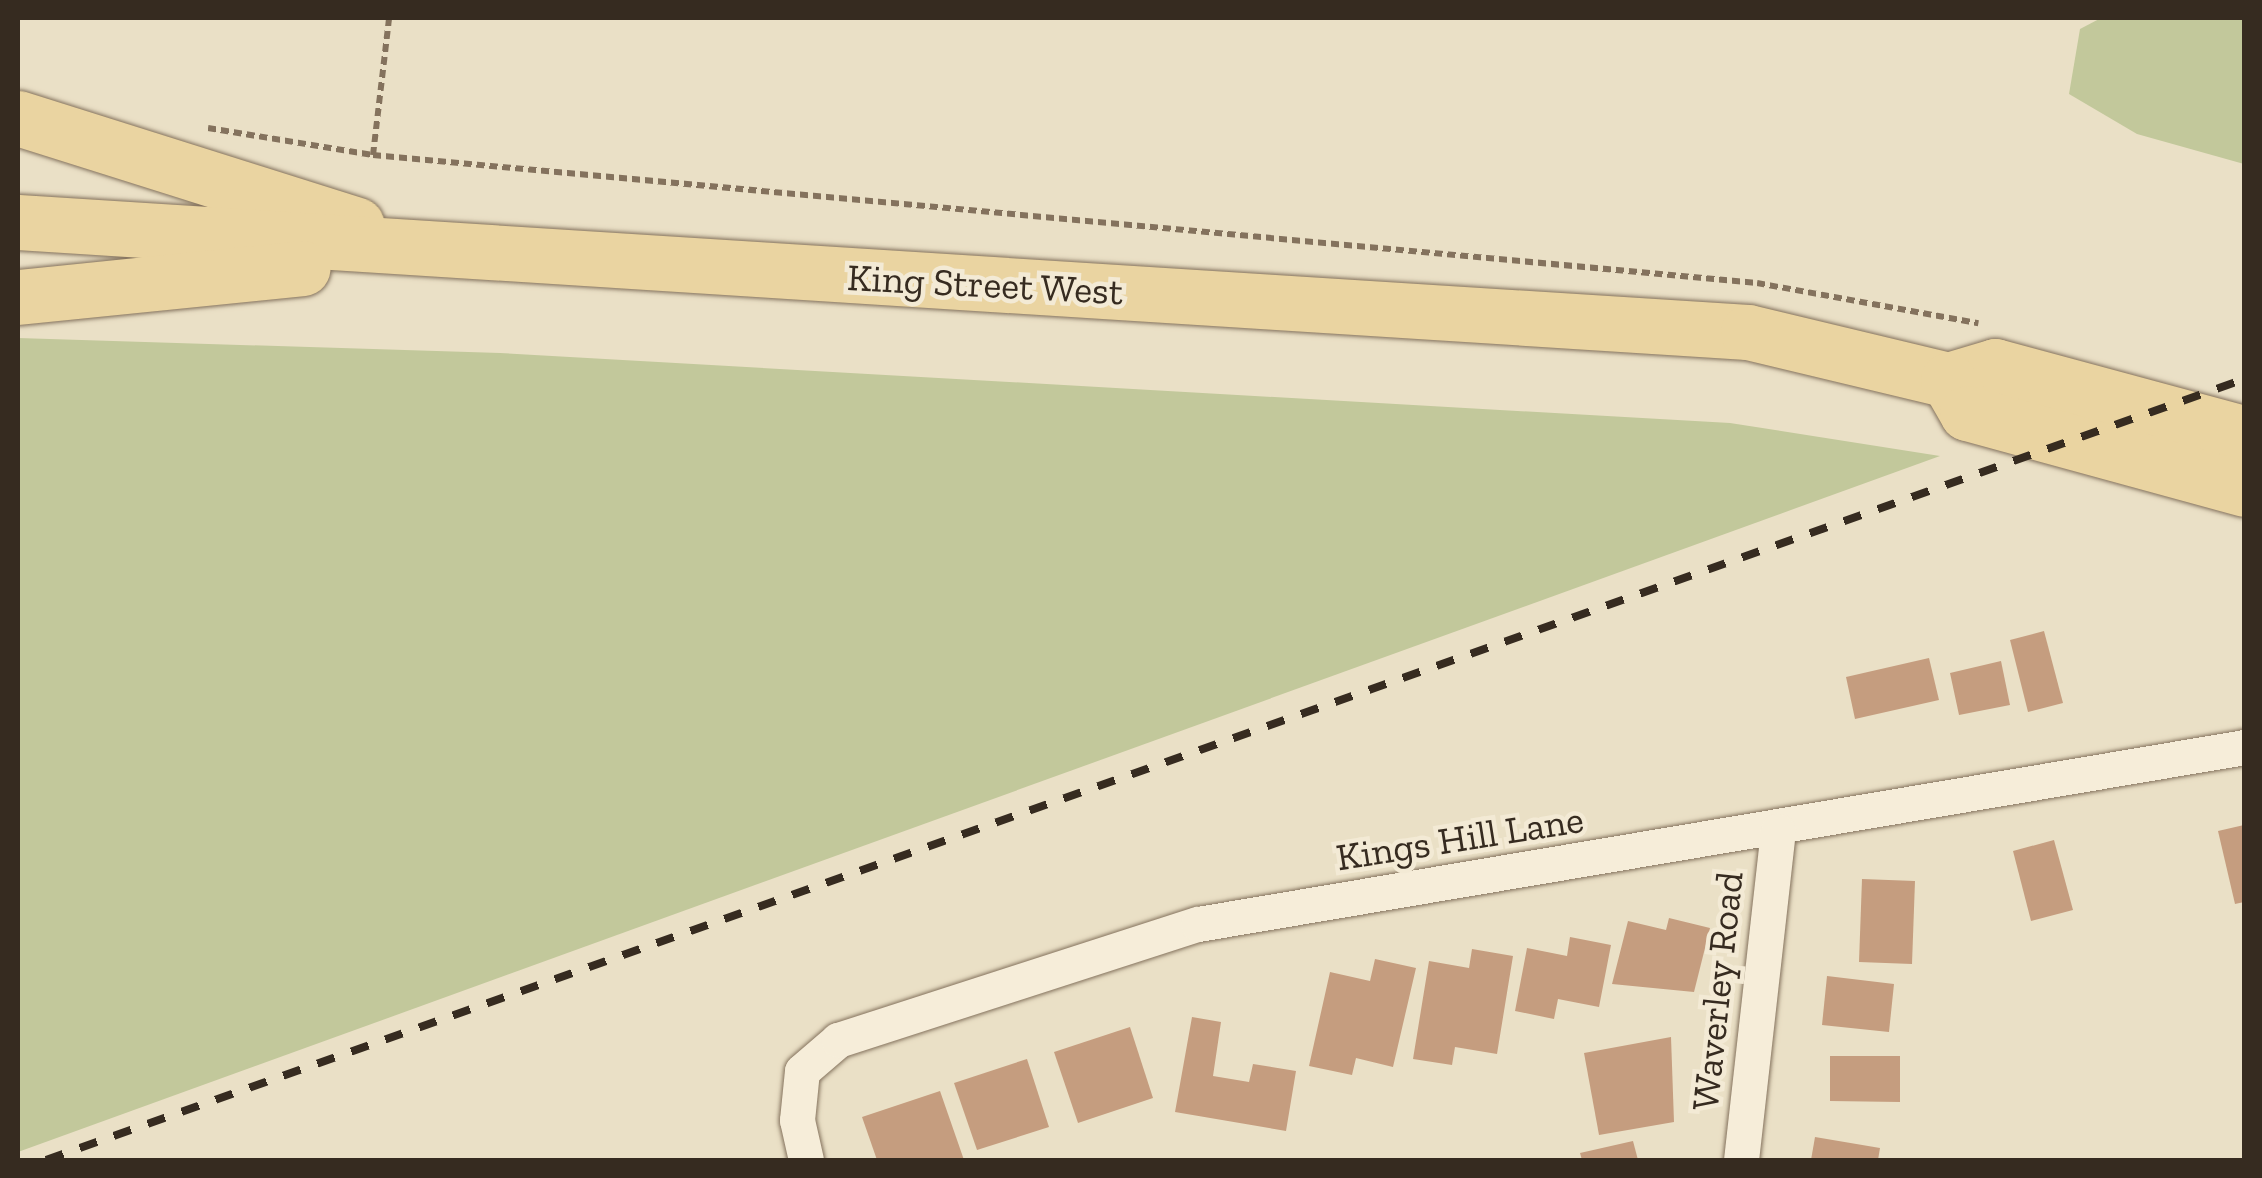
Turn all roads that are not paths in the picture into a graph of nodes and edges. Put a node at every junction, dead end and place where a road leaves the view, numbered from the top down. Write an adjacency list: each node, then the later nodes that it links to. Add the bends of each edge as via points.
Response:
1 (18, 118): 3 (main road)
2 (18, 222): 3 (main road, King Street West)
3 (446, 253): 4 (main road); 5 (main road, King Street West, via 1748,332)
4 (18, 297)
5 (1948, 380): 6 (main road, King Street West, via 1995,366); 7 (main road, via 1967,413)
6 (2244, 434)
7 (2244, 489)
8 (2244, 748): 9 (street, Kings Hill Lane)
9 (1778, 831): 10 (street, Kings Hill Lane, via 1198,924 838,1040 802,1071 798,1120); 11 (street, Waverley Road)
10 (806, 1160)
11 (1742, 1160)

